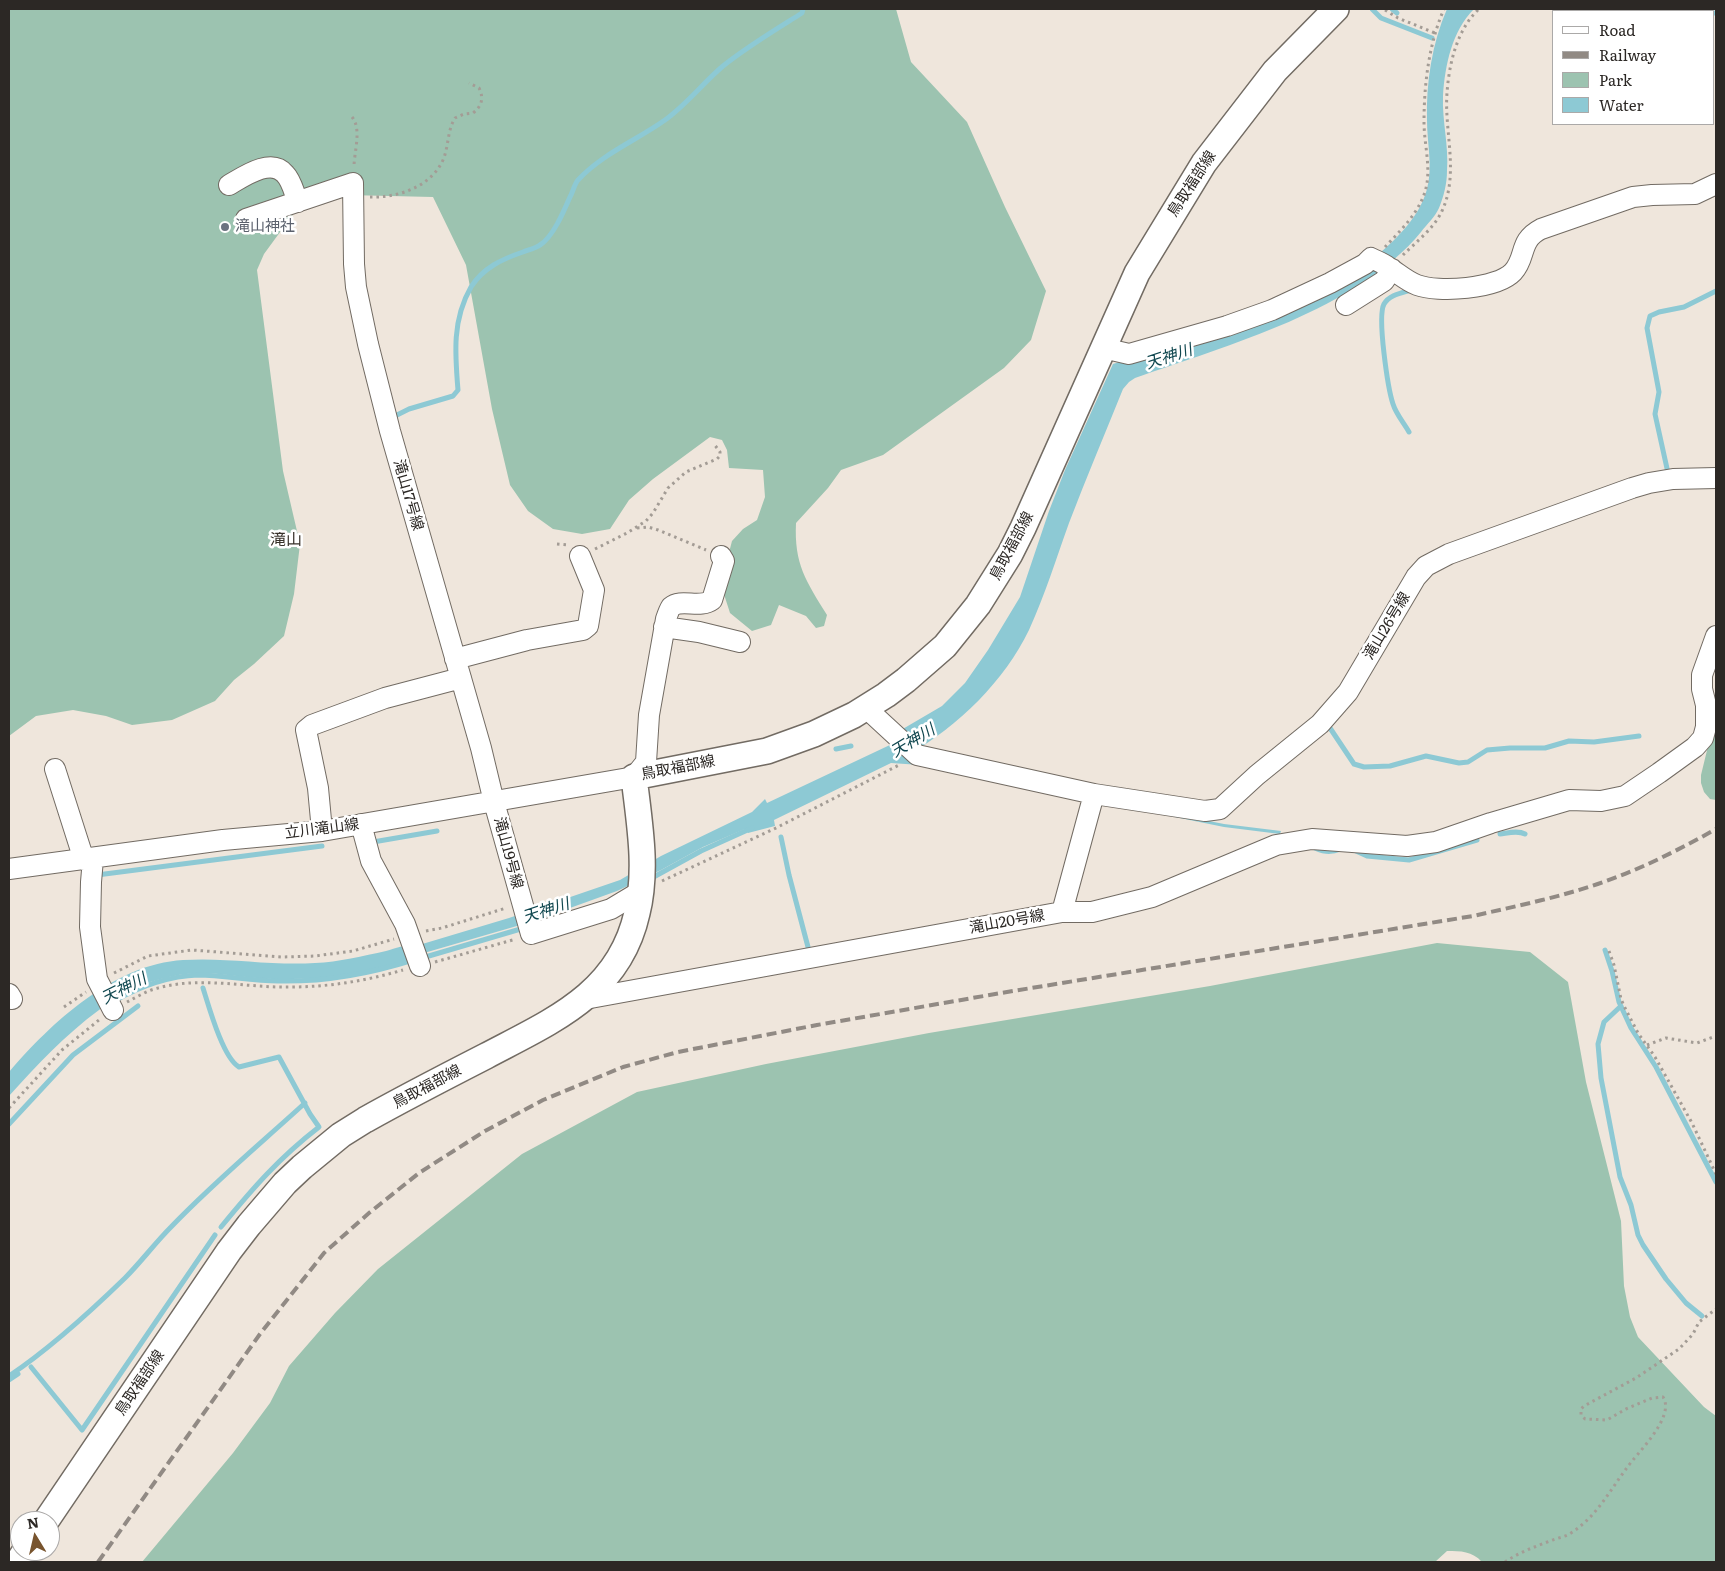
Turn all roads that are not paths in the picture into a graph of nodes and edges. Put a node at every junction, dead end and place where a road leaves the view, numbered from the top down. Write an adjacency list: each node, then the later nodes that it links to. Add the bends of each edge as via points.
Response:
1 (1334, 9): 8 (main road, 鳥取福部線, via 1275,71 1204,163 1137,273)
2 (1716, 184): 6 (street, via 1695,194 1633,197 1542,229 1532,234 1513,272 1483,285 1455,290 1427,288 1416,285)
3 (229, 185): 4 (street, via 259,170 278,167 289,178)
4 (298, 202): 5 (street); 17 (street, 滝山17号線, via 354,191 356,287 368,344)
5 (246, 219)
6 (1381, 263): 7 (street, via 1384,281); 8 (street, via 1365,264 1272,310 1227,326 1129,354)
7 (1346, 305)
8 (1103, 348): 18 (main road, 鳥取福部線, via 1023,528 978,605 939,651 906,680)
9 (1716, 478): 21 (street, 滝山26号線, via 1649,482 1450,554 1426,566 1416,577 1348,692 1320,724 1220,809 1205,811)
10 (580, 556): 17 (street, via 594,590 588,626 583,630 527,640)
11 (720, 556): 12 (street, via 724,561 715,594 712,600)
12 (703, 604): 13 (street, via 678,603 671,607); 14 (street)
13 (664, 627): 14 (street); 20 (street, via 649,715 646,762)
14 (699, 632): 16 (street)
15 (1716, 636): 28 (street, via 1702,675 1706,705 1703,738 1625,796 1601,802 1569,800 1436,842 1408,846 1312,839 1276,845 1152,897 1092,912)
16 (740, 642)
17 (458, 668): 22 (street, 滝山17号線); 24 (street, via 306,730 318,788)
18 (866, 708): 20 (main road, 鳥取福部線, via 814,734 767,750); 21 (street, via 915,754)
19 (55, 769): 25 (street)
20 (634, 777): 22 (street, 立川滝山線); 27 (main road, 鳥取福部線, via 642,858)
21 (1094, 794): 28 (street, 滝山20号線)
22 (494, 802): 23 (street, 立川滝山線); 27 (street, 滝山19号線, via 531,934 611,908)
23 (361, 824): 24 (street, 立川滝山線); 29 (street, via 371,861 404,924)
24 (322, 831): 25 (street, 立川滝山線, via 223,840)
25 (88, 859): 26 (street, 立川滝山線); 31 (street, via 90,927 100,985)
26 (9, 869)
27 (641, 889): 30 (main road, 鳥取福部線, via 633,928 620,958)
28 (1062, 912): 30 (street, 滝山20号線)
29 (420, 966)
30 (585, 999): 32 (main road, 鳥取福部線, via 539,1028 365,1120 296,1172 229,1251)
31 (112, 1008)
32 (53, 1511)

